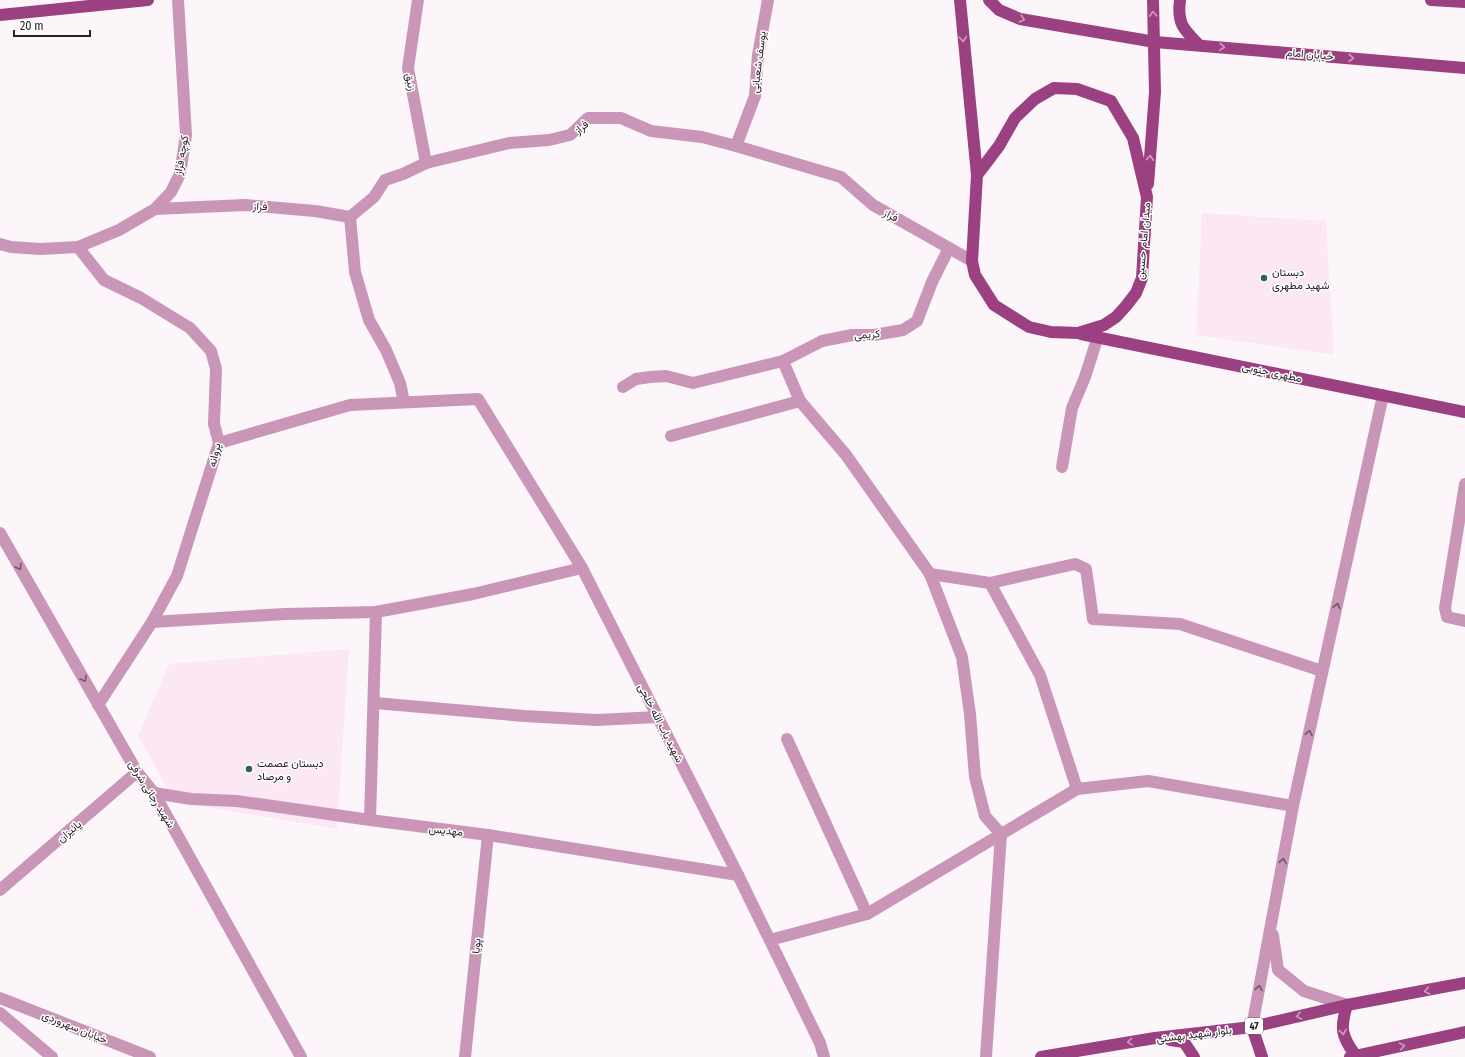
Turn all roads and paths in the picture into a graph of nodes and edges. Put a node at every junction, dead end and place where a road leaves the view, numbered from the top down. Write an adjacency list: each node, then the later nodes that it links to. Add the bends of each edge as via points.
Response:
1 (148, 0): 12 (main road)
2 (178, 0): 20 (street, کوچه فراز, via 186,135 180,174 171,192)
3 (418, 0): 17 (street, زنبق, via 408,68)
4 (768, 0): 16 (street, یوسف شعبانی, via 758,55 755,96)
5 (960, 0): 18 (main road, one-way to 18)
6 (989, 0): 13 (main road, خیابان امام, one-way to 13, via 999,10 1020,19)
7 (1153, 0): 13 (main road, one-way to 7)
8 (1180, 0): 14 (main road, via 1179,16 1183,29)
9 (1431, 0): 10 (main road)
10 (1444, 0): 11 (main road)
11 (1465, 2)
12 (0, 15)
13 (1155, 42): 14 (main road, خیابان امام); 19 (main road, one-way to 13, via 1155,92)
14 (1199, 45): 15 (main road, خیابان امام, one-way to 15)
15 (1465, 68)
16 (736, 146): 17 (street, فراز, via 702,137 651,131 621,118 588,118 570,135 549,140 509,143); 24 (street, فراز, via 841,177 872,205)
17 (426, 163): 21 (street, فراز, via 385,180 374,197)
18 (977, 175): 19 (main road, میدان امام حسین, via 999,146 1015,118 1035,99 1054,88 1077,89 1111,101 1133,138); 25 (main road, میدان امام حسین)
19 (1147, 197): 26 (main road, میدان امام حسین, via 1142,278 1136,293 1116,317 1104,325)
20 (155, 209): 21 (street, فراز, via 245,205); 23 (street, کوچه فراز, via 119,230)
21 (350, 217): 32 (street, via 355,272 369,320 386,350 400,383)
22 (0, 244): 23 (street, کوچه فراز, via 40,249)
23 (78, 247): 35 (street, پروانه, via 104,280 141,298 190,328 211,351 216,369 214,424)
24 (949, 248): 25 (street, فراز); 28 (street, کریمی, via 917,321 903,330 822,341)
25 (972, 261): 26 (main road, میدان امام حسین, via 975,275 994,305 1029,327 1051,332)
26 (1078, 333): 27 (main road, مطهری جنوبی)
27 (1098, 336): 30 (main road, مطهری جنوبی); 36 (street, via 1072,408)
28 (783, 362): 29 (street, کریمی, via 693,383 666,376 636,379); 31 (street)
29 (623, 387)
30 (1383, 395): 33 (main road, مطهری جنوبی); 45 (street, one-way to 30)
31 (800, 401): 34 (street); 40 (street, via 846,455)
32 (404, 402): 35 (street, via 350,405); 39 (street, شهید باب الله خلجی, via 478,399)
33 (1465, 412)
34 (671, 436)
35 (219, 443): 43 (street, پروانه, via 177,576)
36 (1062, 467)
37 (1465, 484): 44 (street, via 1445,608 1447,617)
38 (0, 533): 47 (street, شهید رجائی شرقی, one-way to 47)
39 (582, 568): 42 (street, via 473,594); 48 (street, شهید باب الله خلجی)
40 (930, 574): 41 (street); 55 (street, via 962,657 975,777 985,816)
41 (990, 583): 45 (street, via 1075,564 1086,568 1093,619 1180,624); 51 (street, via 1040,675)
42 (376, 612): 43 (street, via 285,614); 46 (street)
43 (152, 622): 47 (street, پروانه)
44 (1465, 622)
45 (1322, 671): 53 (street, one-way to 45)
46 (375, 703): 48 (street, via 597,720); 54 (street)
47 (98, 705): 50 (street, شهید رجائی شرقی)
48 (657, 717): 57 (street, شهید باب الله خلجی)
49 (787, 739): 59 (street)
50 (137, 772): 52 (street, شهید رجائی شرقی); 58 (street, پائیزان)
51 (1077, 789): 53 (street, via 1148,781); 55 (street)
52 (154, 793): 54 (street, مهدیس, via 192,799 236,801); 71 (street, شهید رجائی شرقی)
53 (1293, 806): 60 (street, one-way to 53)
54 (370, 820): 56 (street, مهدیس)
55 (1001, 834): 59 (street); 74 (street)
56 (488, 835): 57 (street, مهدیس); 72 (street, پویا)
57 (738, 875): 61 (street, شهید باب الله خلجی)
58 (0, 890)
59 (867, 914): 61 (street)
60 (1271, 924): 64 (street, via 1278,970 1304,991); 66 (street, one-way to 60)
61 (770, 940): 73 (street, شهید باب الله خلجی, via 820,1043)
62 (1465, 983): 64 (main road, بلوار شهید بهشتی / 47, one-way to 64)
63 (0, 998): 70 (street, خیابان سهروردی)
64 (1347, 1005): 66 (main road, بلوار شهید بهشتی / 47, one-way to 66); 78 (main road, one-way to 78, via 1342,1023 1345,1041)
65 (0, 1013): 69 (street)
66 (1252, 1027): 68 (main road, بلوار شهید بهشتی / 47); 77 (main road)
67 (1465, 1032): 78 (main road, one-way to 67)
68 (1155, 1038): 75 (main road, بلوار شهید بهشتی / 47, one-way to 75); 76 (main road, via 1184,1042)
69 (52, 1057)
70 (150, 1057)
71 (301, 1057)
72 (465, 1057)
73 (824, 1057)
74 (986, 1057)
75 (1041, 1057)
76 (1194, 1057)
77 (1262, 1057)
78 (1354, 1057)

